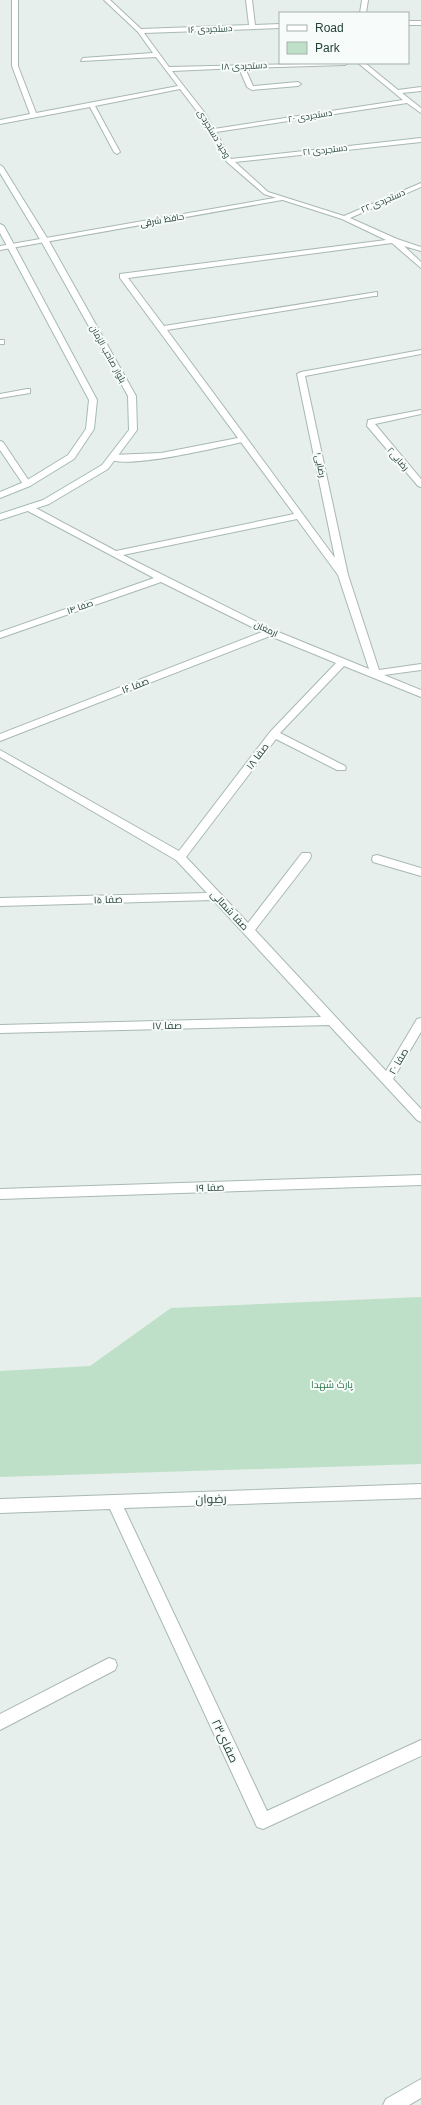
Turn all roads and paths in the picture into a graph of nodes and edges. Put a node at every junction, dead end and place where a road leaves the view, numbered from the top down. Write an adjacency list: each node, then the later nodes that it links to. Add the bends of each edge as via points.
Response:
1 (15, 0): 24 (street, via 15,66)
2 (107, 0): 10 (street, وحید دستجردی)
3 (249, 0): 9 (street)
4 (365, 0): 5 (street)
5 (363, 12)
6 (409, 23): 7 (street)
7 (421, 23)
8 (279, 26): 9 (street, دستجردی ۱۶)
9 (252, 27): 10 (street, دستجردی ۱۶)
10 (140, 31): 11 (street, وحید دستجردی)
11 (157, 55): 12 (street); 16 (street, وحید دستجردی)
12 (82, 60)
13 (310, 64): 15 (street, دستجردی ۱۸)
14 (362, 64): 20 (street)
15 (241, 66): 16 (street, دستجردی ۱۸); 17 (street, via 250,87)
16 (167, 69): 18 (street, وحید دستجردی)
17 (298, 84)
18 (182, 87): 22 (street); 26 (street, وحید دستجردی, via 202,113)
19 (421, 90): 20 (street)
20 (396, 92): 21 (street)
21 (408, 101): 23 (street); 26 (street, دستجردی ۲۰)
22 (92, 105): 24 (street); 28 (street)
23 (421, 111)
24 (34, 116): 25 (street)
25 (0, 122)
26 (211, 131): 29 (street, وحید دستجردی)
27 (421, 140): 29 (street, دستجردی ۲۱)
28 (117, 152)
29 (229, 161): 32 (street, وحید دستجردی, via 266,193)
30 (0, 167): 35 (street, بلوار صاحب الزمان)
31 (421, 185): 33 (street, دستجردی ۲۲)
32 (280, 199): 33 (street, وحید دستجردی); 35 (street, حافظ شرقی)
33 (344, 218): 36 (street, وحید دستجردی)
34 (0, 226): 37 (street)
35 (45, 241): 37 (street, حافظ شرقی); 49 (street, بلوار صاحب الزمان, via 132,396 133,430)
36 (394, 241): 39 (street, وحید دستجردی); 40 (street); 42 (street, via 123,276)
37 (11, 246): 38 (street); 50 (street, via 93,400 90,429 71,457)
38 (0, 248)
39 (421, 249)
40 (421, 266)
41 (374, 294): 42 (street)
42 (162, 329): 47 (street)
43 (421, 352): 57 (street, رضایی۱, via 301,374)
44 (27, 391): 45 (street)
45 (0, 396)
46 (421, 412): 51 (street, رضایی۲, via 371,422 376,433)
47 (243, 439): 49 (street, via 157,456); 54 (street)
48 (0, 444): 50 (street)
49 (112, 458): 53 (street, بلوار صاحب الزمان, via 106,467 46,502)
50 (27, 484): 52 (street)
51 (421, 484)
52 (0, 495)
53 (29, 508): 55 (street, بلوار صاحب الزمان); 56 (street, ارمغان)
54 (299, 516): 56 (street); 57 (street)
55 (0, 517)
56 (115, 554): 58 (street, ارمغان)
57 (343, 575): 63 (street, رضایی۱)
58 (160, 579): 59 (street, ارمغان); 60 (street, صفا ۱۴)
59 (271, 632): 61 (street, ارمغان); 66 (street, صفا ۱۶)
60 (0, 634)
61 (342, 662): 63 (street, ارمغان); 65 (street, صفا ۱۸)
62 (421, 667): 63 (street)
63 (375, 673): 64 (street, ارمغان)
64 (421, 694)
65 (274, 734): 68 (street); 70 (street, صفا ۱۸)
66 (0, 738)
67 (0, 753): 70 (street, صفا شمالی)
68 (341, 768)
69 (306, 856): 75 (street)
70 (180, 857): 73 (street, صفا شمالی)
71 (377, 859): 72 (street)
72 (421, 872)
73 (216, 896): 74 (street, صفا ۱۵); 75 (street, صفا شمالی)
74 (0, 902)
75 (248, 931): 76 (street, صفا شمالی)
76 (333, 1021): 78 (street, صفا ۱۷); 79 (street, صفا شمالی)
77 (421, 1022): 79 (street, صفا ۲۰)
78 (0, 1029)
79 (387, 1080): 80 (street, صفا شمالی)
80 (421, 1117)
81 (421, 1180): 82 (street, صفا ۱۹)
82 (0, 1194)
83 (421, 1491): 84 (street, رضوان)
84 (114, 1502): 85 (street, رضوان); 88 (street, صفای۲۳, via 262,1821)
85 (0, 1506)
86 (109, 1665): 87 (street)
87 (0, 1722)
88 (421, 1748)
89 (421, 2088): 90 (street)
90 (392, 2105)

